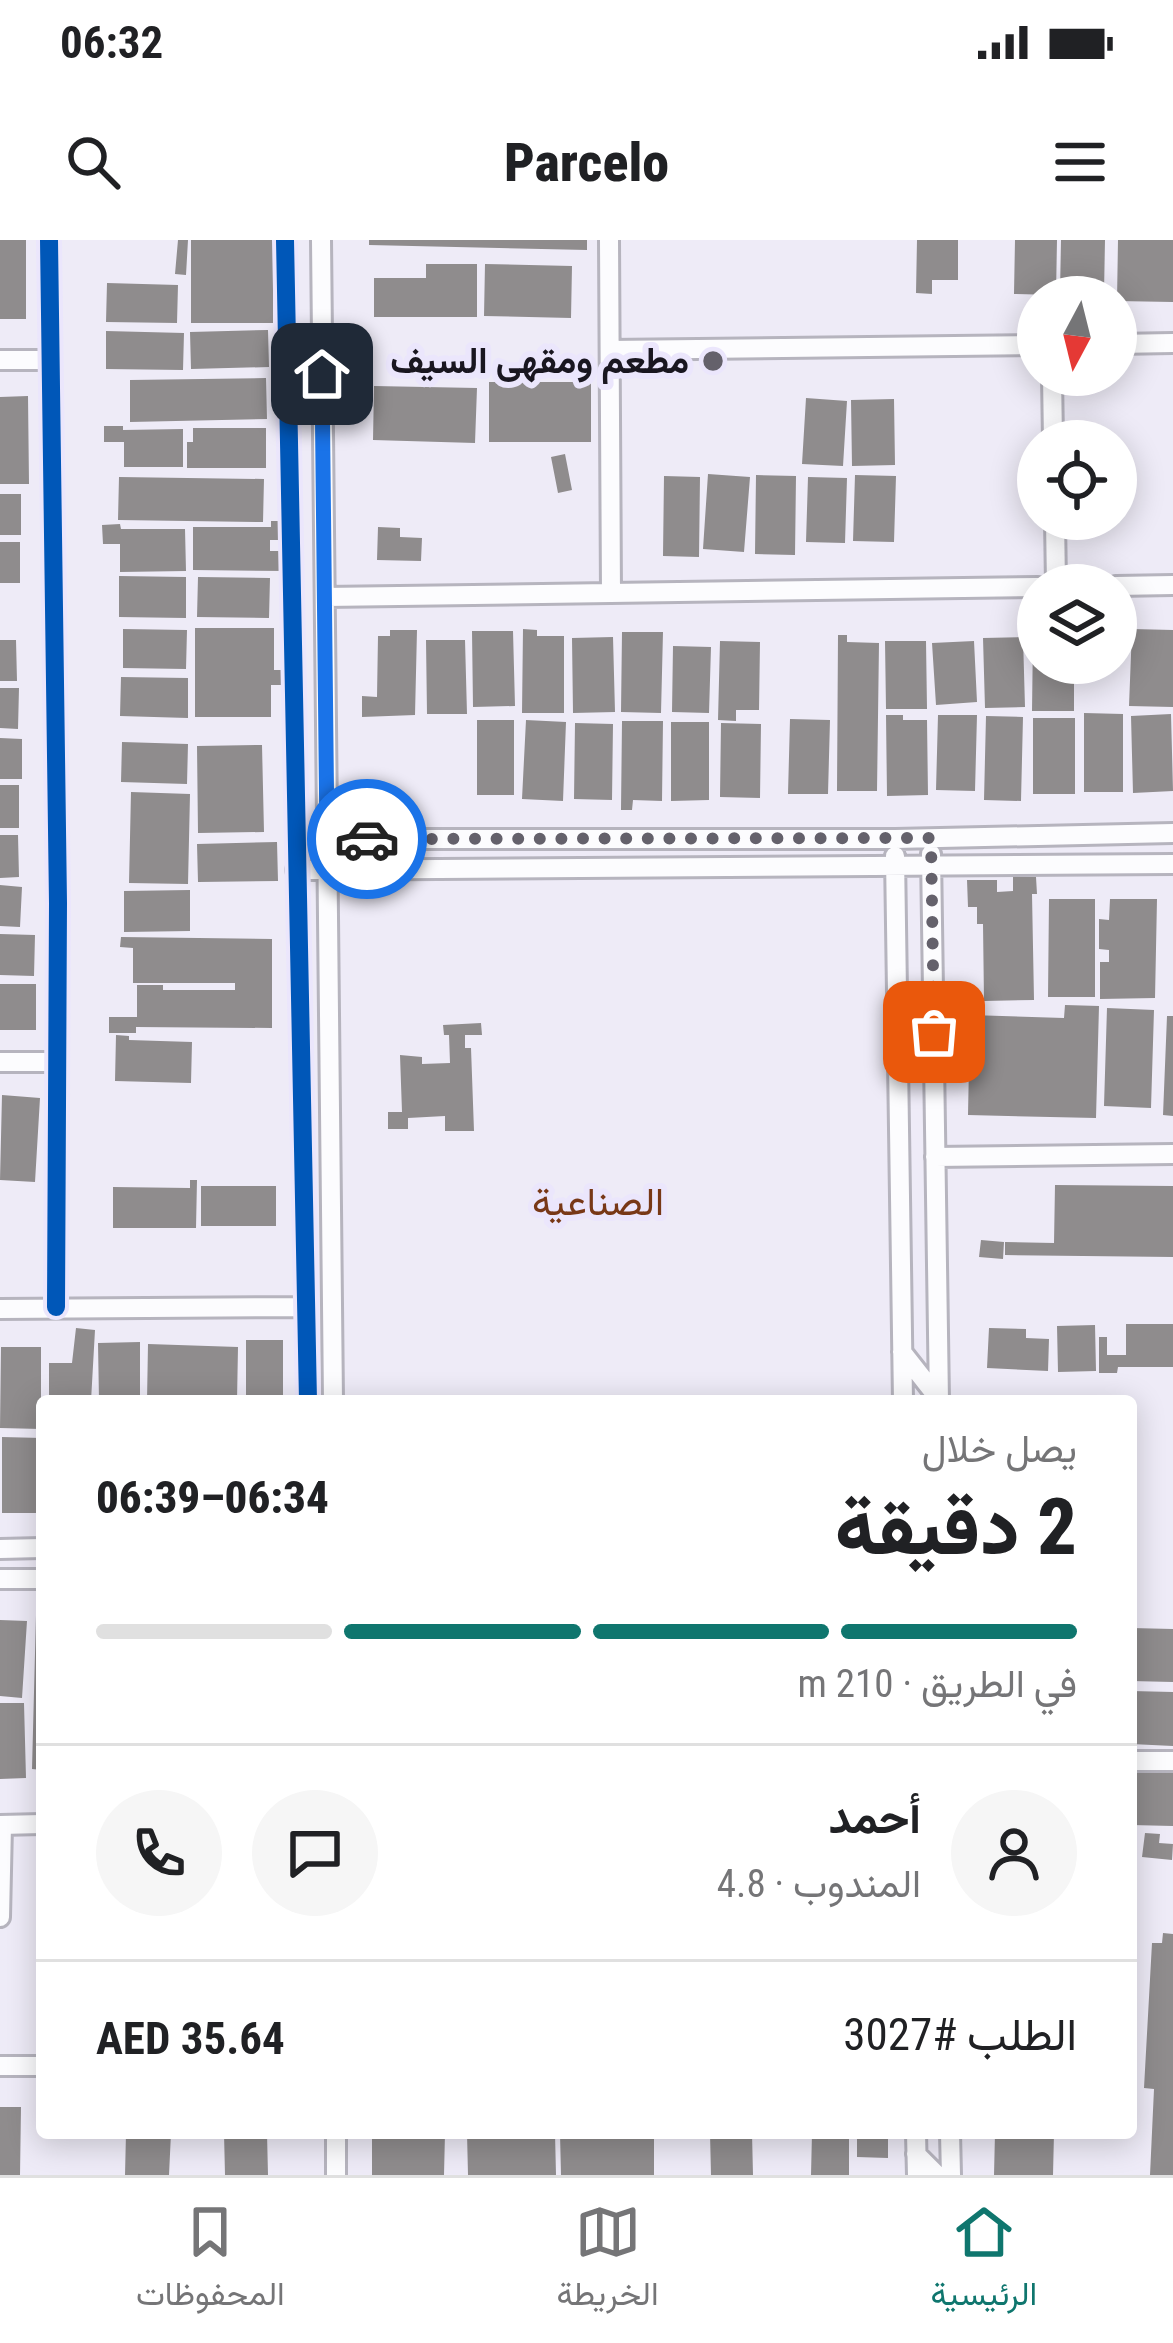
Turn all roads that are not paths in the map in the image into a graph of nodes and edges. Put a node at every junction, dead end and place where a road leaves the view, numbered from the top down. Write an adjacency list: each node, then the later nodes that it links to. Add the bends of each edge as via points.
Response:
1 (49, 240): 10 (street)
2 (285, 240): 18 (street)
3 (321, 240): 15 (street)
4 (609, 240): 8 (street)
5 (1173, 343): 6 (street)
6 (1137, 344)
7 (1017, 345): 8 (street)
8 (610, 350): 14 (street)
9 (0, 360): 10 (street)
10 (51, 360): 27 (street)
11 (1173, 585): 12 (street)
12 (1137, 586)
13 (1017, 587): 14 (street)
14 (611, 593): 15 (street)
15 (325, 598): 19 (street)
16 (1173, 833): 17 (street)
17 (931, 838): 20 (street); 21 (street)
18 (296, 839): 19 (street); 24 (street)
19 (327, 839): 20 (street); 25 (street)
20 (895, 839): 23 (street)
21 (931, 864): 22 (street); 23 (street); 29 (street)
22 (1173, 864)
23 (895, 865): 25 (street); 33 (street)
24 (296, 870): 25 (street); 30 (street)
25 (327, 870): 35 (street)
26 (0, 1062): 27 (street)
27 (58, 1062): 31 (street)
28 (1173, 1154): 29 (street)
29 (935, 1157): 38 (street)
30 (306, 1306): 31 (street); 34 (street)
31 (56, 1307): 32 (street)
32 (0, 1309)
33 (902, 1352): 36 (street); 37 (street)
34 (308, 1395)
35 (333, 1395)
36 (903, 1395)
37 (935, 1395)
38 (939, 1395)
39 (36, 1548): 40 (street)
40 (0, 1549)
41 (0, 1579): 42 (street)
42 (36, 1579)
43 (1137, 1761): 44 (street)
44 (1173, 1761)
45 (36, 1824): 46 (street)
46 (1, 1825): 47 (street)
47 (0, 1917)
48 (0, 2066): 49 (street)
49 (36, 2066)
50 (337, 2139): 53 (street)
51 (950, 2139): 56 (street)
52 (916, 2143): 54 (street); 55 (street)
53 (336, 2175)
54 (917, 2175)
55 (938, 2175)
56 (950, 2175)

